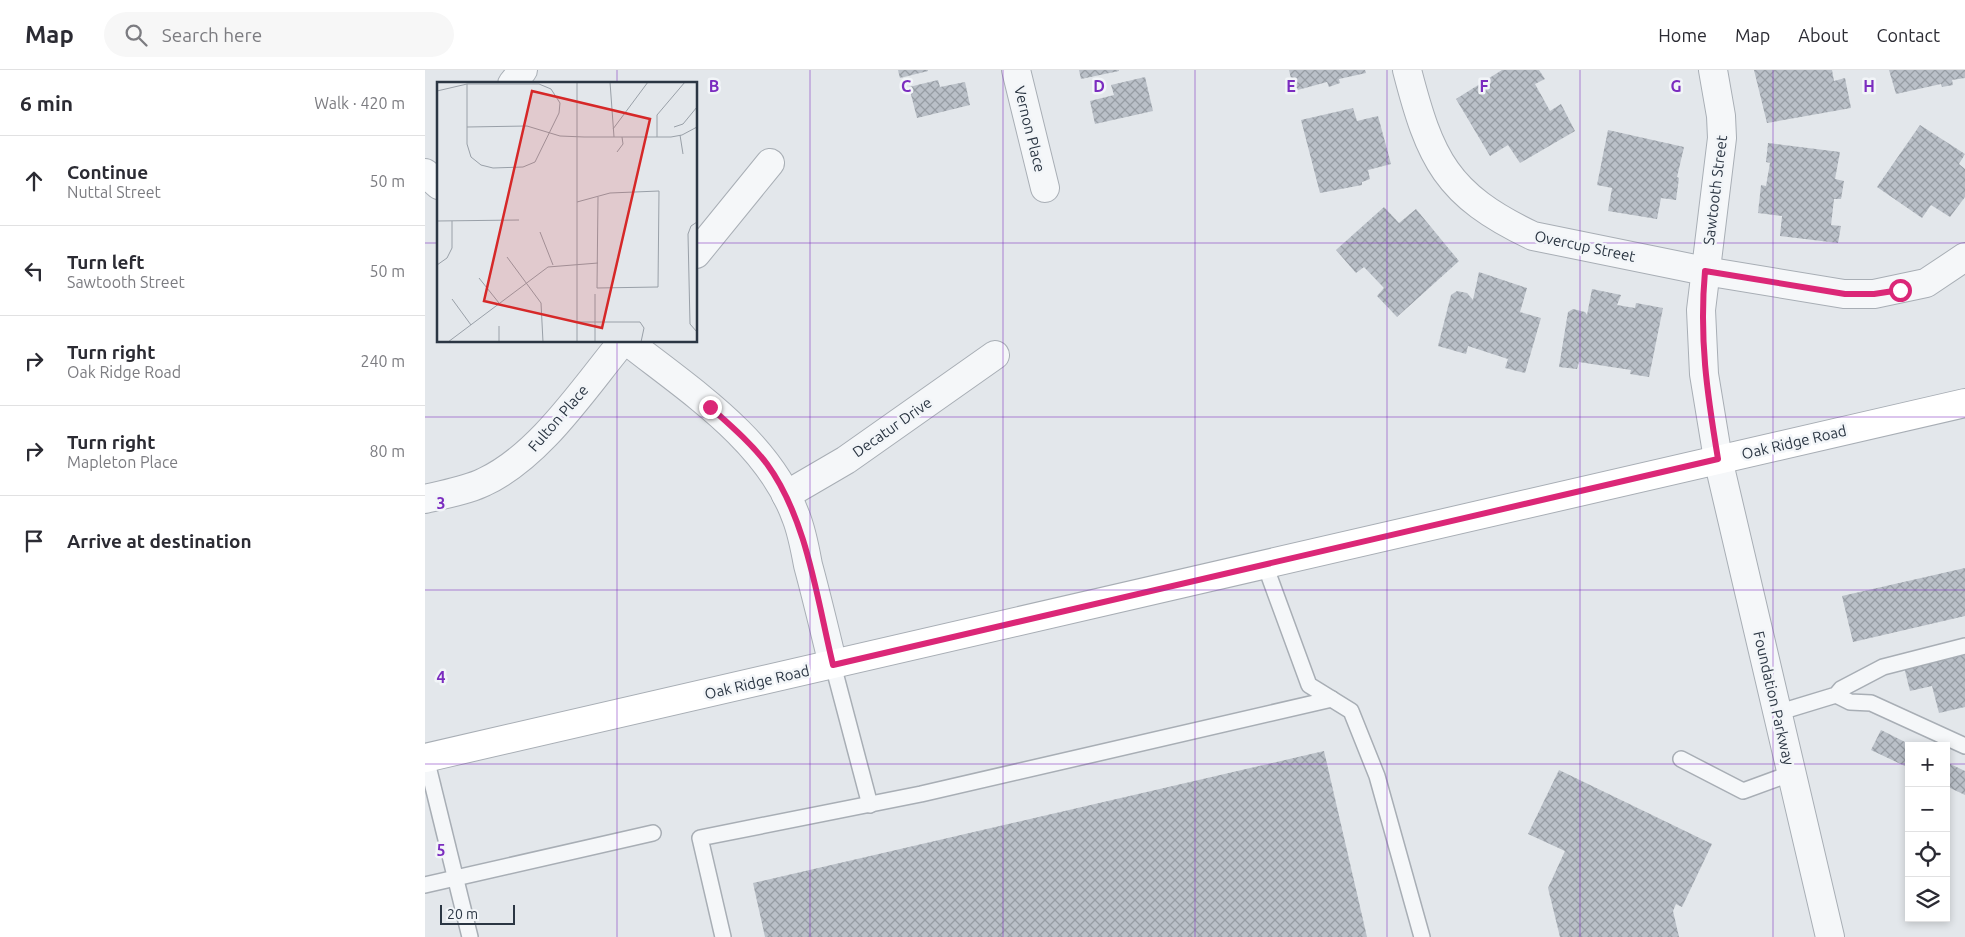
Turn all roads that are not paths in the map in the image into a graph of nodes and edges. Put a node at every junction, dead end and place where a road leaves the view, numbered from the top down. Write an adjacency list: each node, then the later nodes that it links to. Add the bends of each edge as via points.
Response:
1 (523, 70): 5 (street)
2 (1016, 70): 7 (street, Vernon Place)
3 (1407, 70): 10 (street, Overcup Street, via 1419,116 1434,153 1462,191 1480,206 1533,236)
4 (1713, 70): 10 (street, Sawtooth Street, via 1722,138)
5 (514, 82)
6 (770, 163): 8 (street)
7 (1045, 188)
8 (697, 253)
9 (1965, 257): 10 (street, Overcup Street, via 1926,283 1874,294 1833,293)
10 (1705, 271): 15 (street, Sawtooth Street, via 1701,338)
11 (622, 342): 17 (street, Fulton Place, via 522,458 483,482)
12 (628, 342): 16 (street, via 739,433 766,463)
13 (995, 355): 16 (street, Decatur Drive, via 846,460)
14 (1965, 403): 15 (street, Oak Ridge Road)
15 (1718, 459): 18 (street, Oak Ridge Road); 23 (street, Foundation Parkway)
16 (786, 494): 20 (street, via 797,518)
17 (425, 499)
18 (1265, 564): 20 (street, Oak Ridge Road); 22 (lane, via 1309,685)
19 (1965, 646): 21 (lane, via 1883,667 1841,689)
20 (833, 665): 25 (street, Oak Ridge Road); 28 (lane)
21 (1836, 695): 23 (lane); 24 (lane, via 1849,702 1871,703)
22 (1332, 699): 28 (lane); 34 (lane, via 1351,711 1377,776)
23 (1777, 713): 27 (street, Foundation Parkway)
24 (1965, 746)
25 (425, 758): 30 (lane)
26 (1681, 759): 27 (lane, via 1743,791)
27 (1792, 773): 35 (street, Foundation Parkway)
28 (870, 805): 33 (lane, via 700,838)
29 (653, 833): 30 (lane)
30 (453, 877): 31 (lane); 32 (lane)
31 (425, 885)
32 (470, 937)
33 (723, 937)
34 (1422, 937)
35 (1830, 937)

